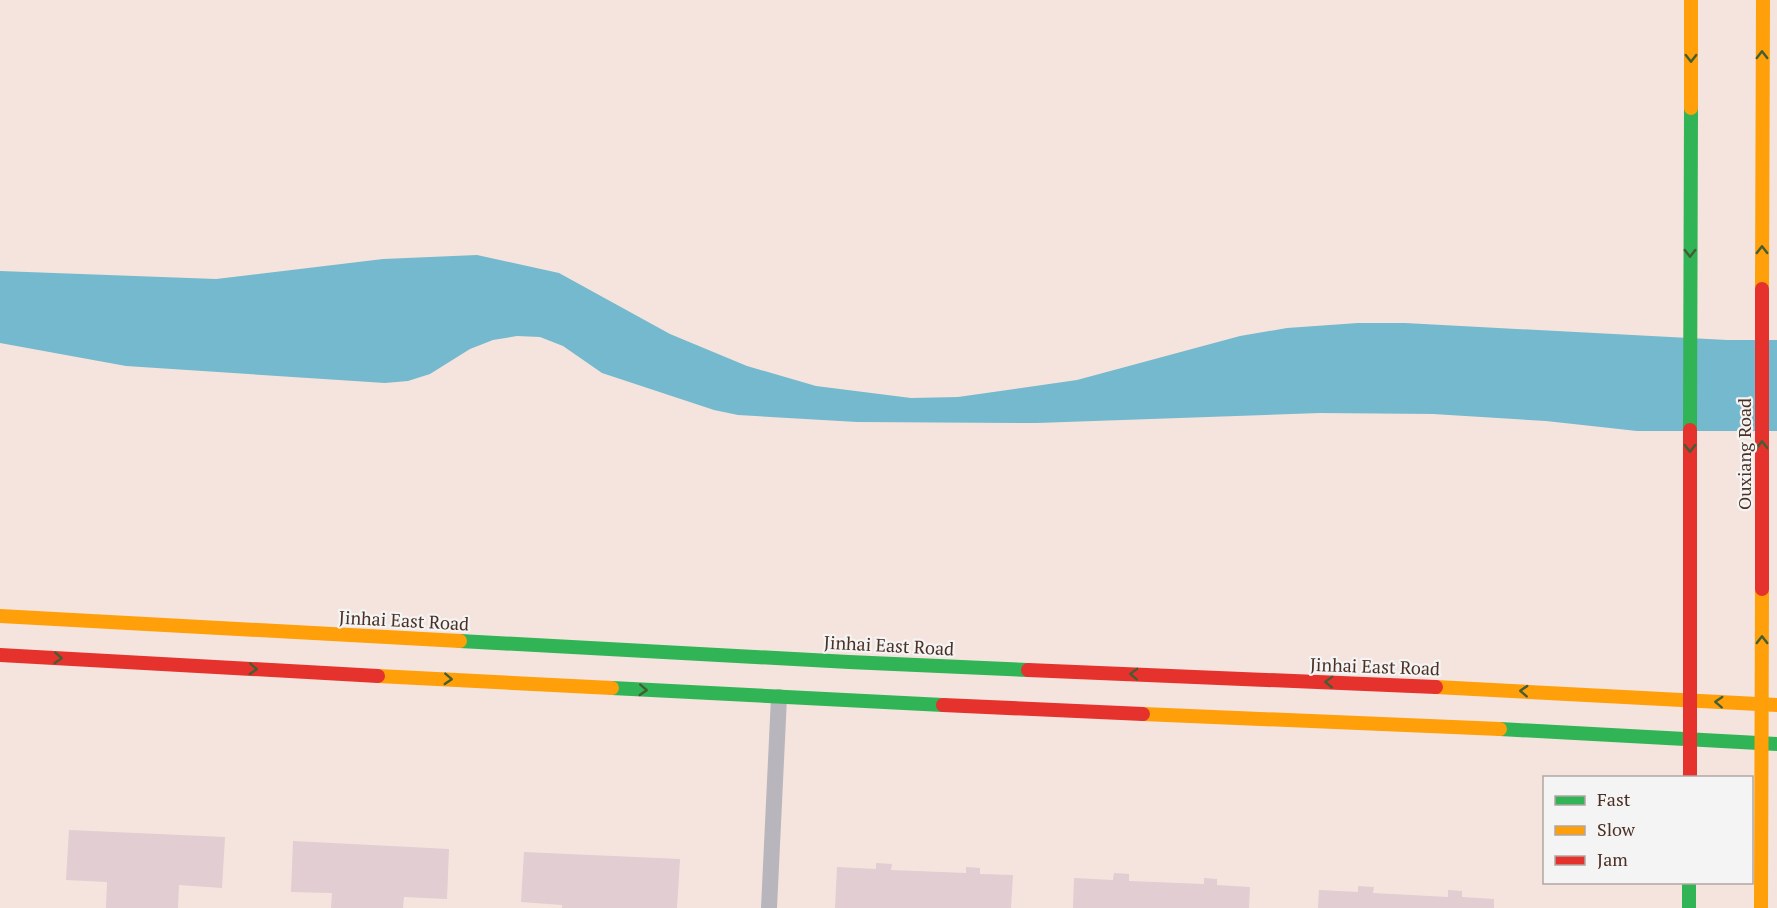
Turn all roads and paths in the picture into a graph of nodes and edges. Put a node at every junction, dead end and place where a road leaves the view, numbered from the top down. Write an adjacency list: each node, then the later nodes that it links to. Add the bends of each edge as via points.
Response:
1 (1691, 0): 6 (main road, one-way to 6)
2 (1763, 0): 7 (main road, Ouxiang Road, one-way to 2)
3 (0, 616): 6 (main road, Jinhai East Road, one-way to 3, via 849,662)
4 (0, 655): 5 (main road, one-way to 5)
5 (779, 697): 9 (main road); 14 (lane)
6 (1690, 700): 7 (main road, Jinhai East Road, one-way to 6); 9 (main road)
7 (1762, 704): 8 (main road, Jinhai East Road); 10 (main road, Ouxiang Road)
8 (1777, 705)
9 (1690, 739): 10 (main road); 12 (main road)
10 (1762, 743): 11 (main road); 16 (main road, Ouxiang Road)
11 (1777, 744)
12 (1690, 776)
13 (1689, 884): 15 (main road)
14 (769, 908)
15 (1689, 908)
16 (1761, 908)

